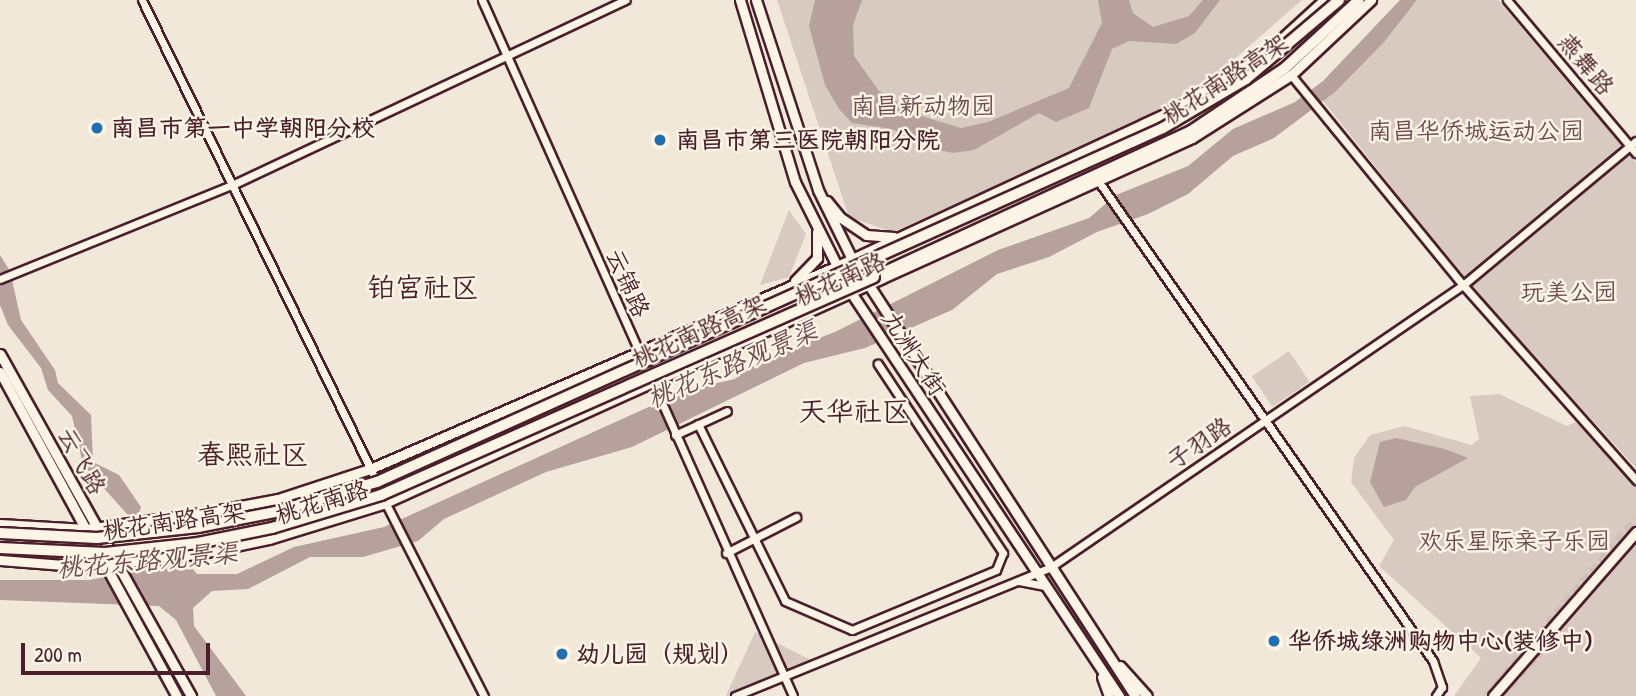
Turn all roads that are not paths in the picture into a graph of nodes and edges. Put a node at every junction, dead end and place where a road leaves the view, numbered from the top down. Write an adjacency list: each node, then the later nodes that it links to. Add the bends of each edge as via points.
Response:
1 (142, 0): 17 (street)
2 (482, 0): 12 (street, 云锦路)
3 (626, 0): 11 (street)
4 (740, 0): 15 (main road, 九洲大街)
5 (756, 0): 18 (main road, 九洲大街)
6 (1324, 0): 19 (main road, 桃花南路, via 1267,52 1219,86)
7 (1339, 0): 40 (highway, 桃花南路高架, bridge, via 1246,79 1163,128)
8 (1359, 0): 41 (highway, 桃花南路高架, bridge, via 1285,68 1191,131)
9 (1371, 0): 13 (main road, 桃花南路)
10 (1507, 0): 14 (street, 燕舞路)
11 (613, 3): 12 (street)
12 (507, 55): 17 (street); 30 (street, 云锦路)
13 (1291, 75): 16 (main road, 桃花南路, via 1192,138); 23 (street)
14 (1634, 147): 23 (street, 子羽路)
15 (796, 182): 21 (main road, 九洲大街); 25 (main road, via 819,247 813,265)
16 (1099, 182): 24 (main road, 桃花南路); 35 (street)
17 (232, 185): 22 (street); 38 (street)
18 (818, 190): 19 (main road, via 856,229 875,237); 20 (main road, 九洲大街)
19 (902, 236): 20 (main road, 桃花南路)
20 (852, 259): 21 (main road, 桃花南路); 24 (main road, 九洲大街)
21 (837, 266): 25 (main road, 桃花南路); 26 (main road, 九洲大街)
22 (0, 279)
23 (1463, 285): 35 (street, 子羽路); 39 (street)
24 (869, 288): 26 (main road, 桃花南路); 57 (main road, 九洲大街)
25 (783, 290): 30 (main road, 桃花南路)
26 (853, 295): 27 (main road, 桃花南路); 28 (main road, 九洲大街)
27 (828, 306): 28 (main road, via 855,306); 33 (main road, 桃花南路)
28 (864, 312): 59 (main road, 九洲大街)
29 (0, 354): 46 (main road, 云飞路)
30 (638, 354): 33 (street, 云锦路); 38 (main road, 桃花南路)
31 (878, 364): 50 (street, via 1003,553 996,570 852,630 785,601)
32 (0, 372): 47 (main road, 云飞路)
33 (654, 390): 37 (street, 云锦路); 41 (main road, 桃花南路)
34 (727, 411): 36 (street)
35 (1263, 422): 57 (street, 子羽路); 74 (street, via 1433,661 1442,687)
36 (698, 424): 37 (street); 50 (street)
37 (674, 433): 52 (street, 云锦路)
38 (370, 469): 40 (street); 43 (main road, 桃花南路, via 278,499)
39 (1636, 480)
40 (377, 482): 49 (highway, 桃花南路高架, bridge, via 275,512 198,527 97,538)
41 (383, 499): 51 (highway, 桃花南路高架, bridge, via 198,543 105,553); 53 (main road, 桃花南路, via 268,539); 67 (street)
42 (796, 517): 50 (street)
43 (162, 519): 46 (main road, 桃花南路); 53 (main road)
44 (0, 524): 45 (main road, 桃花南路)
45 (58, 527): 47 (main road, 桃花南路); 55 (main road)
46 (97, 528): 47 (main road, 桃花南路); 56 (main road, 云飞路)
47 (86, 529): 58 (main road, 云飞路)
48 (1636, 532): 75 (main road)
49 (0, 533)
50 (754, 538): 52 (street)
51 (0, 548)
52 (726, 553): 64 (street, 云锦路)
53 (176, 556): 56 (main road, 桃花南路)
54 (0, 560): 55 (main road, 桃花南路)
55 (67, 564): 58 (main road, 桃花南路)
56 (118, 566): 58 (main road, 桃花南路); 66 (main road, 云飞路)
57 (1051, 567): 59 (street, 子羽路); 62 (main road, 九洲大街)
58 (107, 568): 65 (main road, 云飞路)
59 (1035, 574): 60 (street, 子羽路); 61 (main road, 九洲大街)
60 (1018, 581): 61 (street); 64 (street, 子羽路)
61 (1044, 586): 63 (main road, 九洲大街)
62 (1108, 655): 72 (main road, 九洲大街); 73 (main road)
63 (1097, 662): 70 (main road); 71 (main road, 九洲大街)
64 (783, 676): 68 (street, 子羽路); 69 (street, 云锦路)
65 (177, 696)
66 (191, 696)
67 (484, 696)
68 (735, 696)
69 (793, 696)
70 (1109, 696)
71 (1119, 696)
72 (1135, 696)
73 (1147, 696)
74 (1437, 696)
75 (1493, 696)

